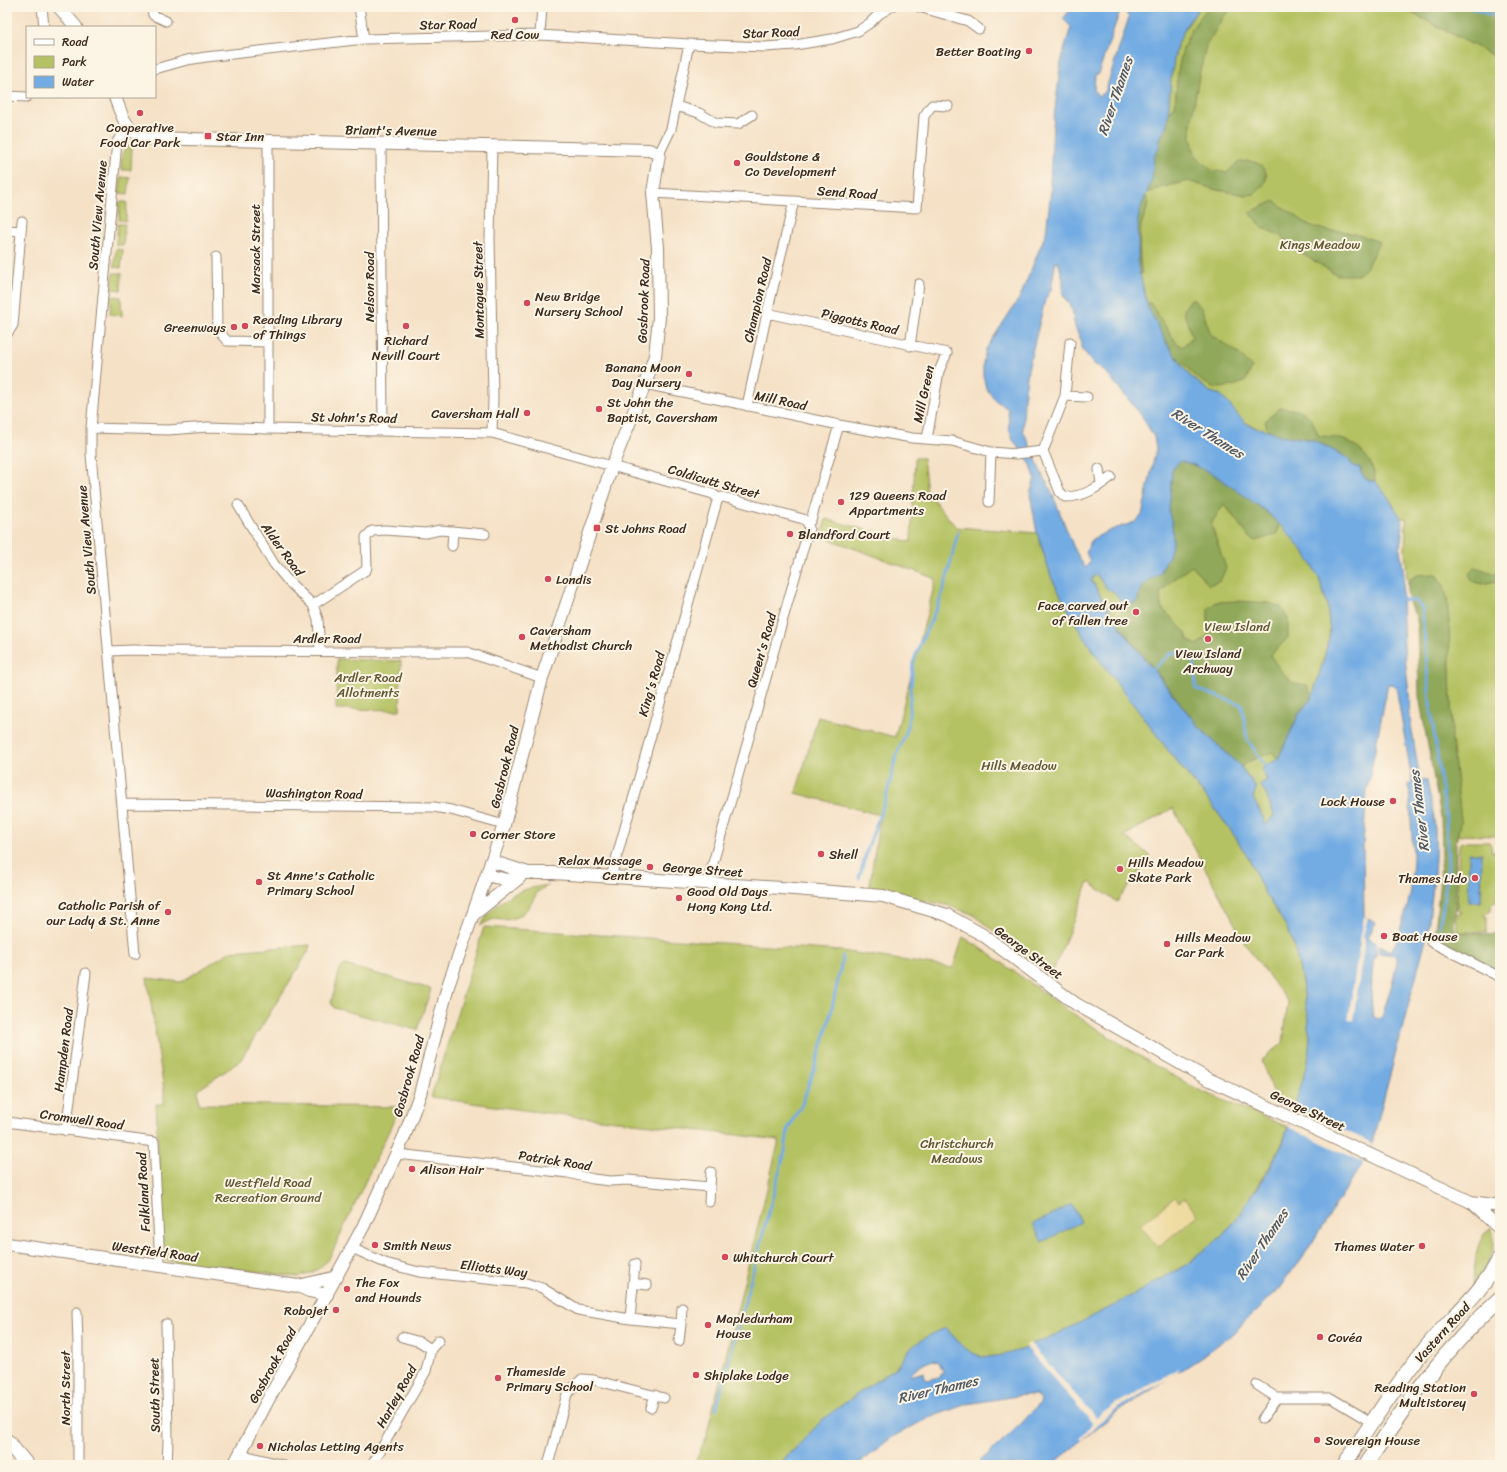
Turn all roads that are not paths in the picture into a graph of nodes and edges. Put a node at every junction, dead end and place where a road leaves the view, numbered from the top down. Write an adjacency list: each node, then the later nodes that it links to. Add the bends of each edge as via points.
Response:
1 (42, 7): 11 (street)
2 (59, 7): 12 (main road)
3 (359, 7): 15 (street)
4 (542, 7): 14 (street)
5 (891, 7): 7 (street, Star Road)
6 (919, 7): 13 (street, via 968,21)
7 (877, 10): 16 (street, Star Road, via 870,23 858,31 832,39 765,47)
8 (153, 11): 9 (street); 10 (street)
9 (166, 21)
10 (151, 25)
11 (44, 26)
12 (75, 26)
13 (979, 29)
14 (540, 35): 15 (street, Star Road); 16 (street, Star Road)
15 (364, 39): 17 (street, Star Road, via 206,57)
16 (689, 44): 21 (street, Gosbrook Road)
17 (156, 69)
18 (7, 96): 19 (street)
19 (26, 96)
20 (115, 98): 24 (main road)
21 (676, 106): 23 (street, via 698,113 716,124 738,124); 28 (street, Gosbrook Road, via 671,130)
22 (948, 106): 30 (street, Send Road, via 932,105 924,116 917,208)
23 (752, 115)
24 (127, 126): 25 (main road, Briant's Avenue, via 145,138); 47 (street, South View Avenue, via 117,142)
25 (268, 141): 26 (main road, Briant's Avenue); 38 (street, Marsack Street)
26 (381, 144): 27 (main road, Briant's Avenue); 49 (street, Nelson Road)
27 (492, 147): 28 (main road, Briant's Avenue, via 649,150); 50 (street, Montague Street)
28 (659, 154): 29 (main road, Gosbrook Road)
29 (653, 193): 30 (street, Send Road); 42 (main road, Gosbrook Road, via 658,248 658,318 654,356)
30 (794, 201): 36 (street, Champion Road)
31 (22, 221): 33 (street)
32 (7, 230): 33 (street)
33 (21, 231): 37 (street, via 13,325)
34 (216, 257): 38 (street, via 217,329 227,341)
35 (920, 284): 40 (street)
36 (767, 313): 40 (street, Piggotts Road); 45 (street, Champion Road)
37 (7, 334)
38 (268, 342): 48 (street, Marsack Street)
39 (1070, 342): 43 (street)
40 (910, 346): 41 (street, Piggotts Road)
41 (946, 353): 51 (street, Mill Green, via 939,372)
42 (645, 384): 45 (street, Mill Road); 54 (main road, Gosbrook Road)
43 (1065, 396): 44 (street); 52 (street)
44 (1087, 398)
45 (747, 406): 46 (street, Mill Road)
46 (839, 425): 51 (street, Mill Road); 61 (street, Queen's Road)
47 (91, 428): 48 (street, St John's Road); 66 (street, South View Avenue, via 91,454)
48 (268, 429): 49 (street, St John's Road)
49 (383, 431): 50 (street, St John's Road)
50 (492, 432): 54 (street, St John's Road)
51 (927, 440): 53 (street, Mill Road, via 952,442)
52 (1039, 451): 53 (street, Mill Road, via 1016,454); 57 (street, via 1065,497 1090,492)
53 (991, 452): 59 (street)
54 (612, 466): 58 (street, Coldicutt Street, via 706,492); 68 (main road, Gosbrook Road)
55 (1099, 469): 57 (street)
56 (1111, 477): 57 (street)
57 (1101, 484)
58 (718, 498): 61 (street, Coldicutt Street, via 723,497 803,519); 74 (street, King's Road)
59 (989, 502)
60 (238, 505): 65 (street, Alder Road, via 274,564)
61 (808, 523): 75 (street, Queen's Road, via 809,528)
62 (453, 531): 63 (street); 64 (street); 65 (street, via 372,531 366,537 366,570)
63 (485, 534)
64 (452, 546)
65 (313, 605): 67 (street, via 318,619)
66 (109, 651): 67 (street, Ardler Road); 69 (street, South View Avenue)
67 (320, 651): 68 (street, Ardler Road, via 467,652)
68 (542, 678): 70 (main road, Gosbrook Road)
69 (123, 804): 70 (street, Washington Road, via 434,807); 78 (street, South View Avenue)
70 (504, 825): 71 (main road, Gosbrook Road)
71 (491, 861): 72 (main road, Gosbrook Road); 73 (main road, George Street)
72 (487, 874): 73 (main road, George Street, via 507,880); 76 (main road, Gosbrook Road)
73 (523, 875): 74 (main road, George Street); 76 (main road)
74 (611, 877): 75 (main road, George Street)
75 (707, 884): 88 (main road, George Street, via 883,896 947,915 983,935 1076,1004 1206,1078)
76 (474, 914): 84 (main road, Gosbrook Road, via 446,993 420,1094)
77 (1431, 942): 80 (street)
78 (135, 954)
79 (86, 973): 82 (street, Hampden Road)
80 (1500, 978)
81 (7, 1122): 82 (street, Cromwell Road)
82 (66, 1131): 83 (street, Cromwell Road)
83 (154, 1142): 95 (street, Falkland Road)
84 (397, 1154): 86 (street, Patrick Road, via 568,1173 610,1181 628,1180); 92 (main road, Gosbrook Road)
85 (711, 1172): 86 (street)
86 (710, 1187): 87 (street)
87 (709, 1202)
88 (1471, 1202): 89 (main road, George Street); 90 (main road, George Street)
89 (1500, 1206)
90 (1500, 1229)
91 (7, 1244): 95 (main road, Westfield Road)
92 (352, 1248): 96 (main road, Gosbrook Road); 104 (street, Elliotts Way, via 385,1263 419,1272 542,1288 578,1310)
93 (1500, 1258): 117 (main road, Vastern Road, via 1483,1286 1429,1344)
94 (634, 1264): 97 (street)
95 (160, 1265): 99 (main road, Westfield Road)
96 (336, 1277): 99 (main road, Westfield Road); 100 (main road, Gosbrook Road)
97 (633, 1283): 98 (street); 104 (street)
98 (647, 1285)
99 (298, 1286): 100 (main road, Westfield Road)
100 (327, 1295): 119 (main road, Gosbrook Road)
101 (1500, 1299): 128 (main road, Vastern Road, via 1446,1353)
102 (682, 1308): 106 (street)
103 (77, 1312): 121 (street, North Street)
104 (630, 1319): 106 (street, Elliotts Way)
105 (166, 1324): 122 (street, South Street)
106 (681, 1324): 109 (street)
107 (402, 1337): 110 (street, via 420,1342)
108 (439, 1340): 110 (street, Harley Road)
109 (679, 1341)
110 (431, 1349): 125 (street, Harley Road, via 426,1371)
111 (1257, 1385): 114 (street)
112 (655, 1395): 113 (street); 115 (street); 126 (street, via 582,1379 567,1394)
113 (664, 1398)
114 (1277, 1398): 116 (street); 117 (street, via 1331,1398)
115 (651, 1408)
116 (1262, 1420)
117 (1371, 1422): 127 (main road, Vastern Road)
118 (7, 1441): 120 (main road)
119 (240, 1454): 123 (main road, Gosbrook Road); 124 (street)
120 (28, 1465)
121 (78, 1465)
122 (167, 1465)
123 (234, 1465)
124 (283, 1465)
125 (372, 1465)
126 (548, 1465)
127 (1344, 1465)
128 (1366, 1465)

